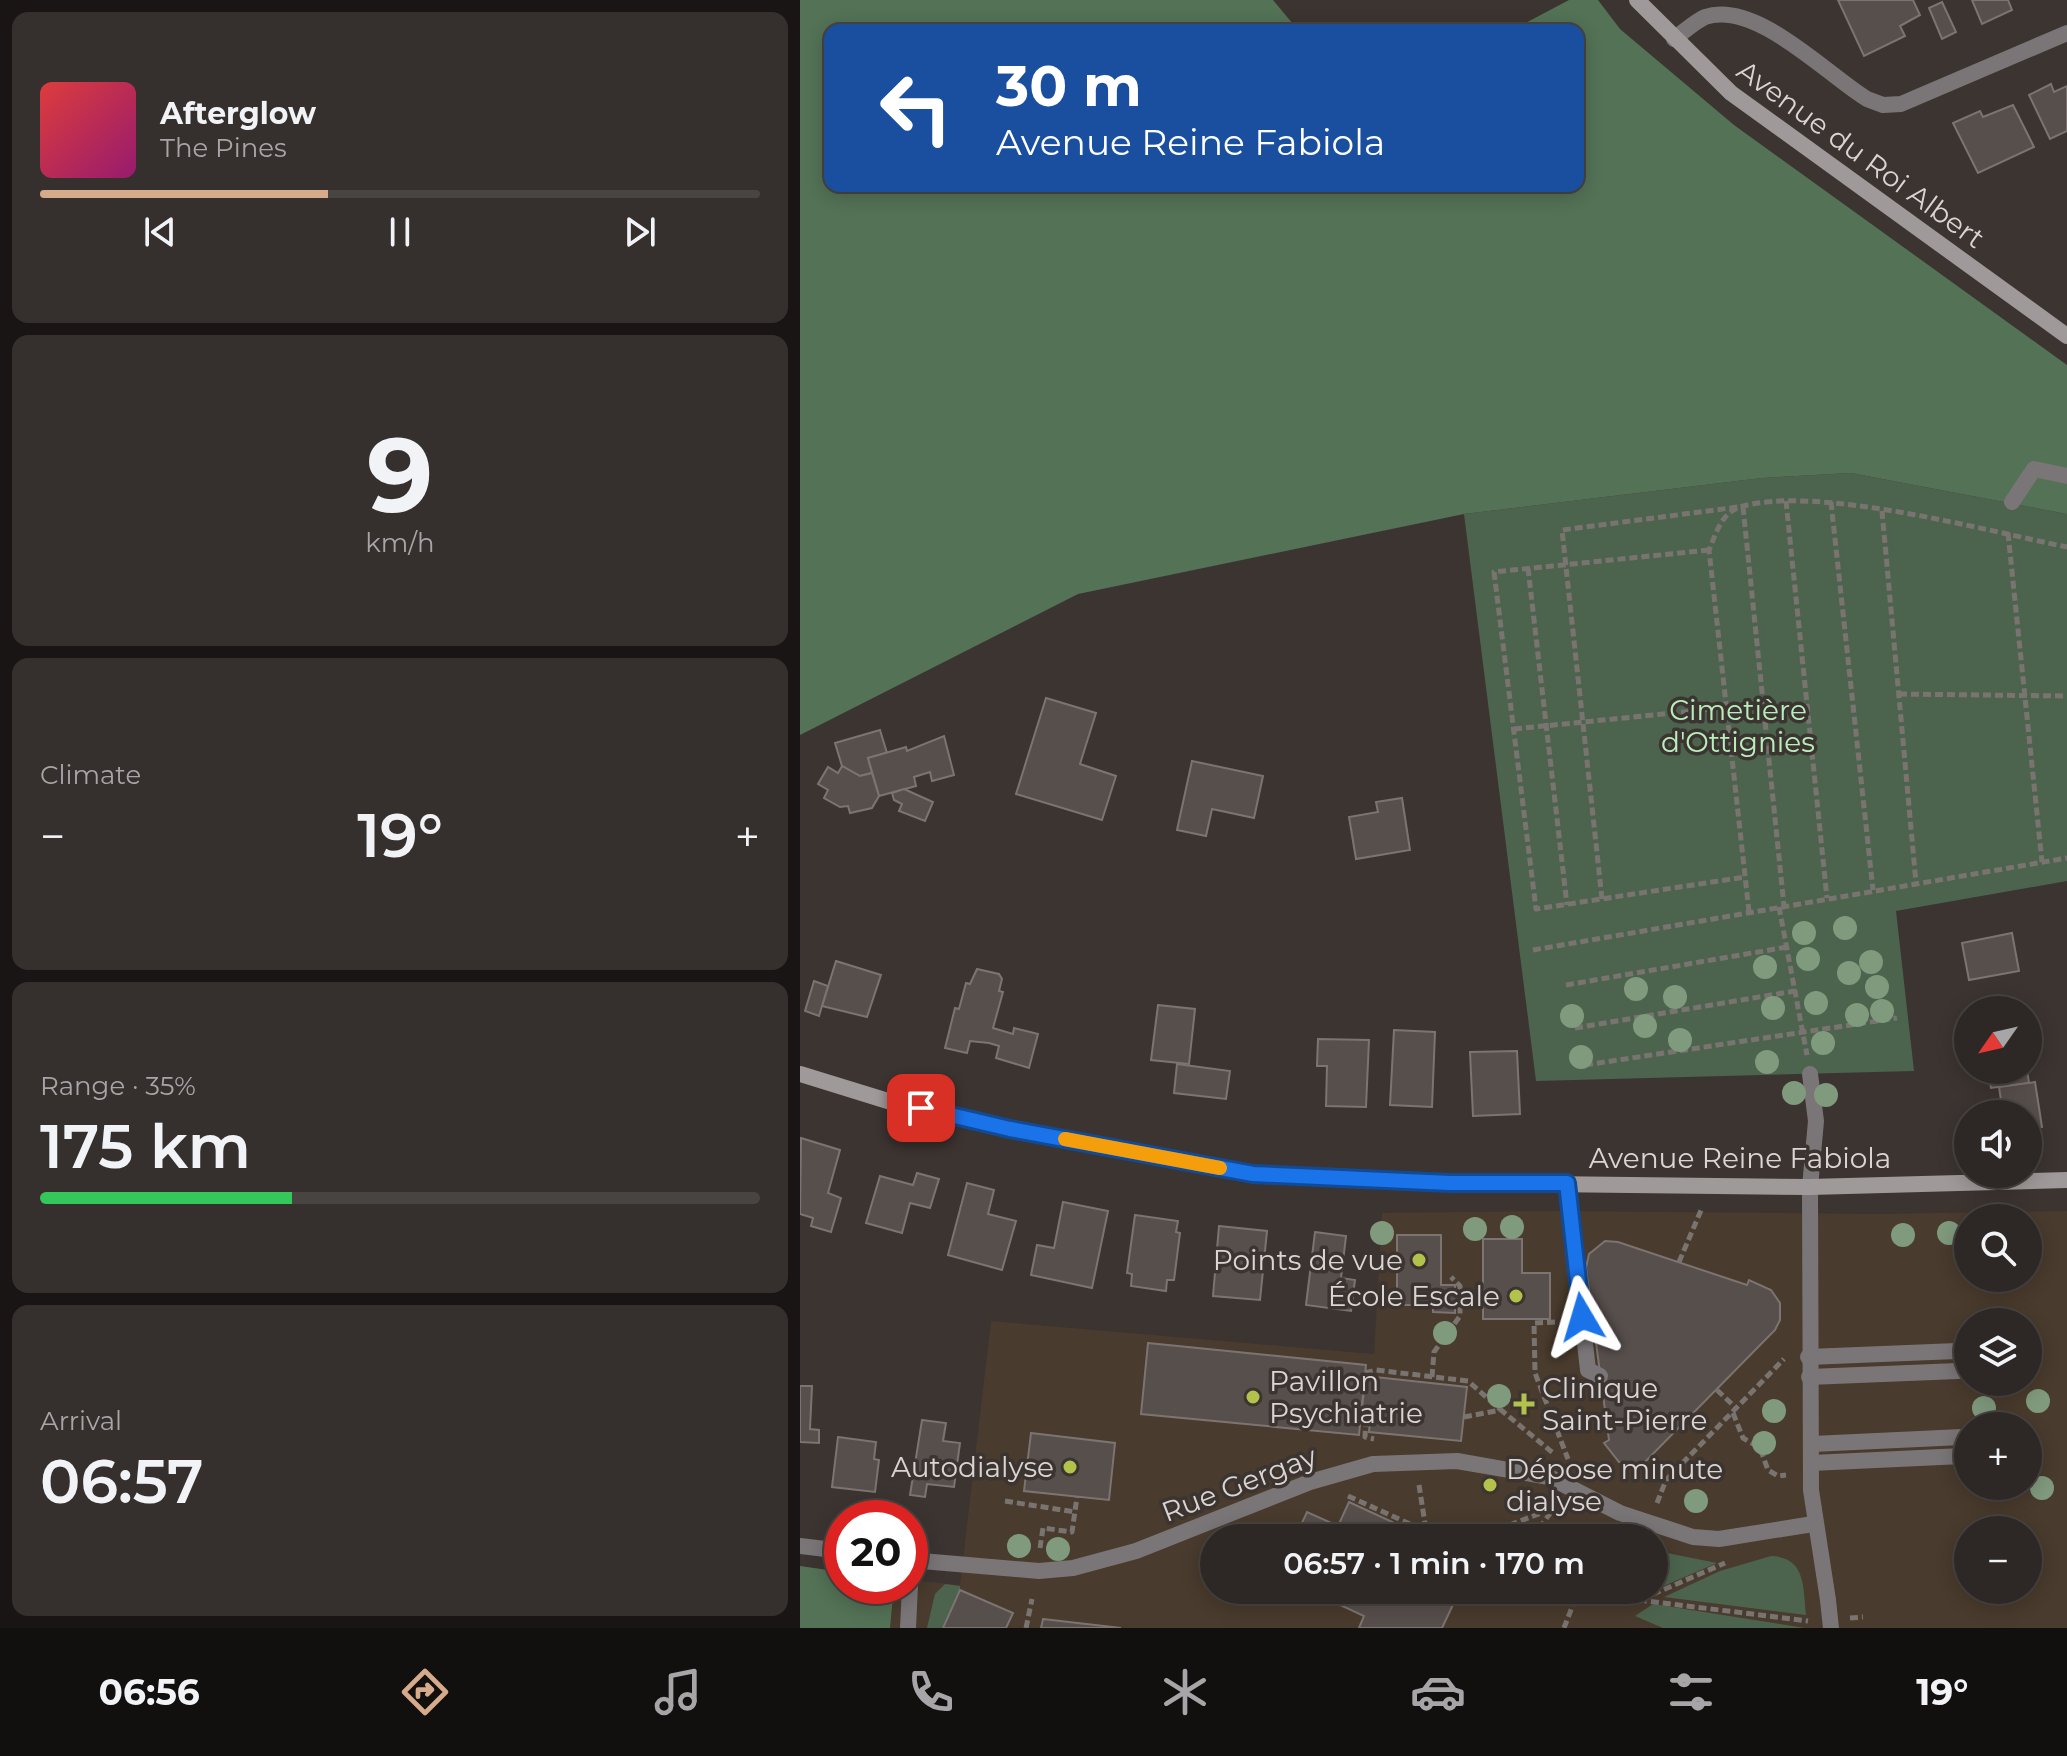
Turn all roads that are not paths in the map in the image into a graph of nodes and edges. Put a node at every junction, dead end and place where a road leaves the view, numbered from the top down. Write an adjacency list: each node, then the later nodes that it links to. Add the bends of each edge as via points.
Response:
1 (1637, 0): 3 (street, Avenue du Roi Albert)
2 (2067, 33): 3 (street, via 1901,104 1883,105 1867,99 1772,27 1740,12 1706,16)
3 (1674, 39): 4 (street, Avenue du Roi Albert, via 1731,93)
4 (2067, 336)
5 (2067, 476): 6 (street, via 2034,469)
6 (2012, 502)
7 (800, 1074): 10 (street, Avenue Reine Fabiola, via 891,1102 1010,1129 1253,1174)
8 (1810, 1074): 11 (street, via 1816,1121)
9 (2067, 1180): 11 (street, Avenue Reine Fabiola)
10 (1567, 1183): 11 (street, Avenue Reine Fabiola); 15 (street, via 1588,1370)
11 (1810, 1187): 13 (street)
12 (1954, 1351): 13 (street)
13 (1808, 1357): 16 (street)
14 (1954, 1371): 16 (street)
15 (1600, 1376)
16 (1809, 1377): 18 (street)
17 (1954, 1437): 18 (street)
18 (1812, 1444): 20 (street)
19 (1954, 1456): 20 (street)
20 (1811, 1463): 21 (street)
21 (1813, 1524): 24 (street, Rue Gergay, via 1719,1539 1693,1537 1620,1513 1549,1477 1457,1461 1373,1464 1310,1482 1136,1551 1073,1568 1039,1571); 27 (street)
22 (800, 1546): 23 (street)
23 (824, 1549)
24 (928, 1561)
25 (909, 1604): 26 (street)
26 (908, 1628)
27 (1831, 1628)

